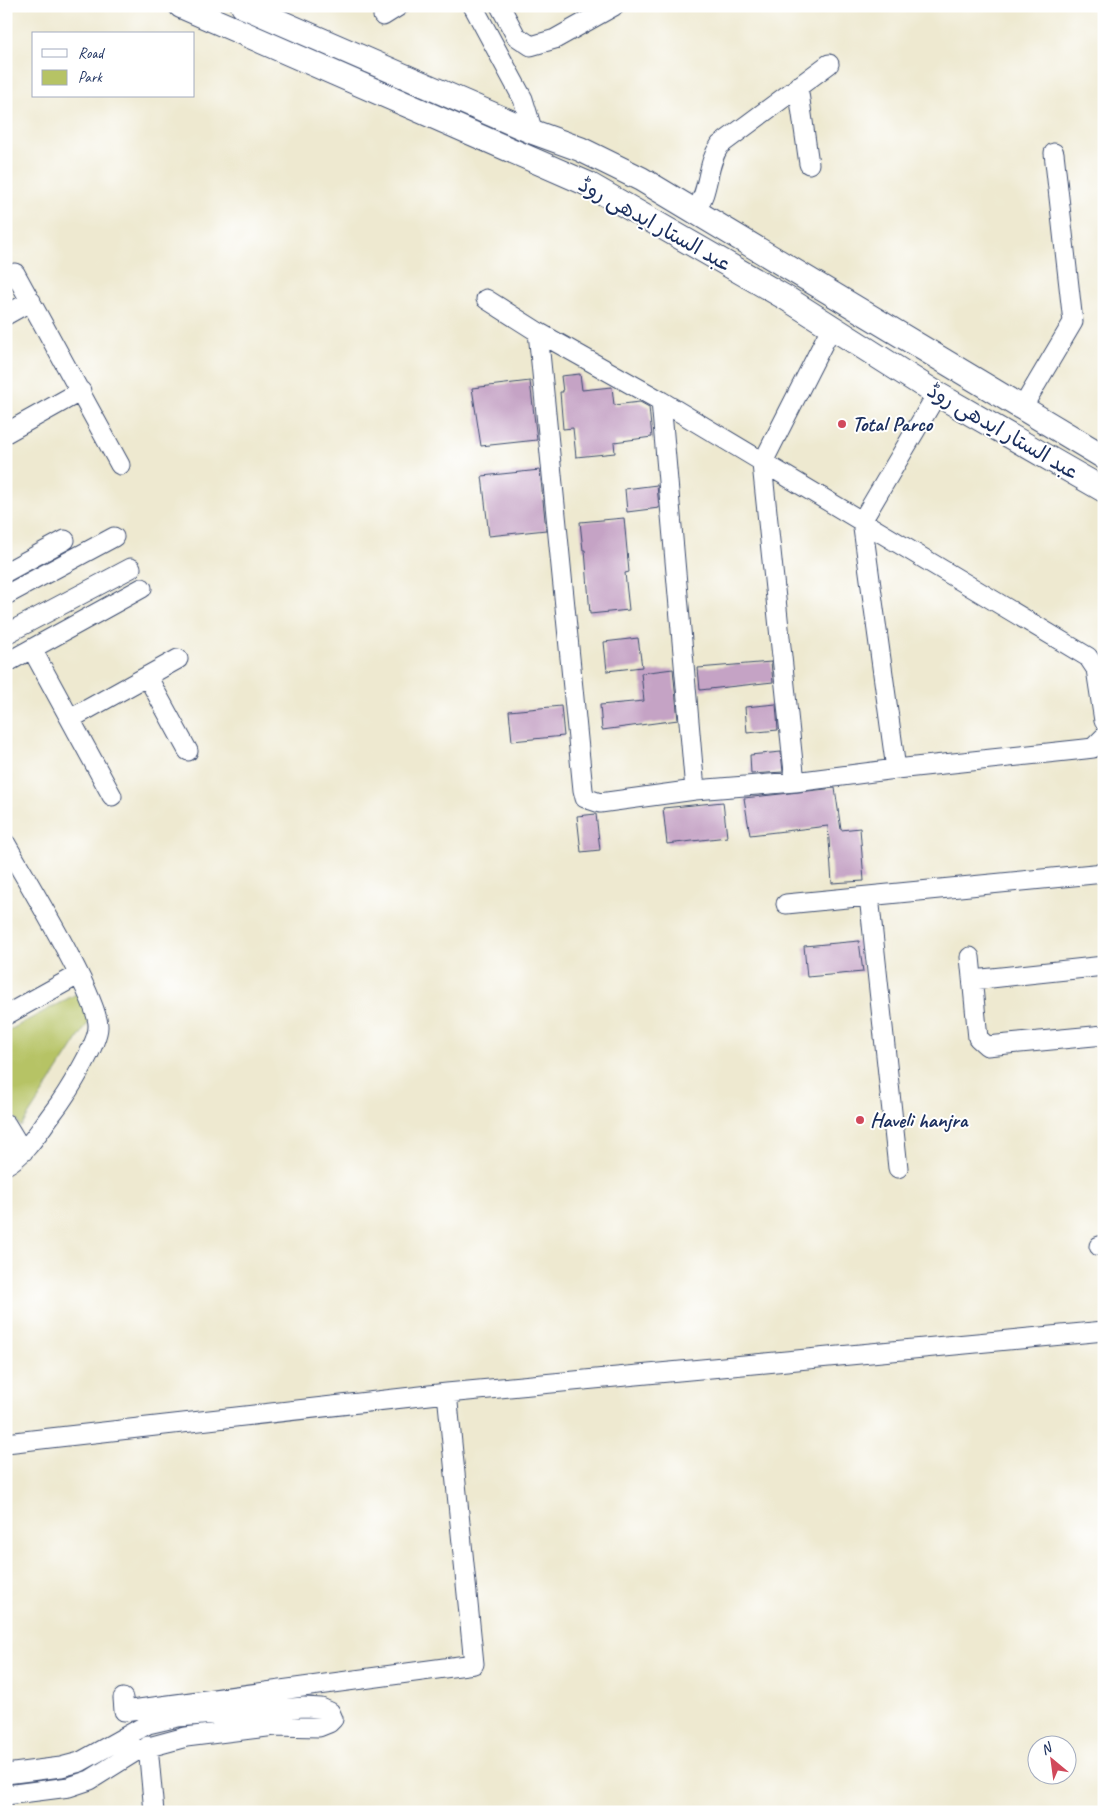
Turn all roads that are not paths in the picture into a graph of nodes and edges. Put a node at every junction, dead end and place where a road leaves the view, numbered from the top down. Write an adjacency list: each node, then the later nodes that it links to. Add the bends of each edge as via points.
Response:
1 (181, 6): 11 (main road, عبد الستار ایدھی روڈ)
2 (243, 6): 6 (main road, عبد الستار ایدھی روڈ)
3 (473, 6): 9 (street, via 523,100)
4 (500, 6): 5 (street, via 516,36 531,46 555,39)
5 (614, 6)
6 (270, 11): 9 (main road, عبد الستار ایدھی روڈ)
7 (828, 64): 8 (street)
8 (798, 86): 12 (street); 13 (street, via 720,145 714,154 702,201)
9 (533, 132): 11 (main road); 13 (main road, عبد الستار ایدھی روڈ, via 580,148)
10 (1054, 152): 23 (street, via 1073,322)
11 (523, 155): 18 (main road, عبد الستار ایدھی روڈ, via 612,197)
12 (809, 164)
13 (696, 210): 23 (main road, عبد الستار ایدھی روڈ)
14 (15, 273): 16 (street)
15 (486, 299): 19 (street)
16 (31, 301): 17 (street); 20 (street)
17 (6, 315)
18 (831, 328): 21 (main road, عبد الستار ایدھی روڈ); 26 (street)
19 (538, 332): 22 (street); 47 (street, via 583,790 586,798 600,803)
20 (81, 391): 24 (street); 27 (street)
21 (937, 394): 28 (main road, عبد الستار ایدھی روڈ); 29 (street)
22 (660, 401): 26 (street); 47 (street)
23 (1022, 408): 25 (main road, عبد الستار ایدھی روڈ)
24 (6, 433)
25 (1104, 456)
26 (762, 464): 29 (street); 46 (street)
27 (120, 465)
28 (1104, 490)
29 (862, 521): 42 (street, via 1088,657 1096,670); 45 (street)
30 (114, 537): 35 (street)
31 (65, 540): 33 (street)
32 (131, 568): 36 (street)
33 (6, 572)
34 (142, 588): 37 (street)
35 (6, 594)
36 (6, 634)
37 (32, 649): 39 (street); 41 (street)
38 (178, 660): 40 (street)
39 (6, 663)
40 (147, 676): 41 (street); 44 (street)
41 (70, 719): 48 (street)
42 (1104, 721)
43 (1104, 737): 45 (street, via 1099,744 1085,749)
44 (188, 750)
45 (896, 769): 46 (street)
46 (795, 782): 47 (street)
47 (695, 790)
48 (112, 796)
49 (6, 844): 55 (street)
50 (1104, 873): 51 (street)
51 (869, 896): 52 (street); 62 (street)
52 (786, 904)
53 (970, 957): 56 (street)
54 (1104, 966): 56 (street)
55 (78, 975): 57 (street); 60 (street, via 98,1015 98,1029 62,1102)
56 (973, 980): 58 (street, via 978,1038 987,1046)
57 (6, 1015)
58 (1104, 1035)
59 (6, 1124): 60 (street)
60 (23, 1152): 61 (street)
61 (6, 1165)
62 (898, 1168)
63 (1104, 1331): 64 (street)
64 (447, 1393): 65 (street); 66 (street, via 474,1664 124,1711)
65 (6, 1443)
66 (123, 1698)
67 (148, 1746): 68 (street, via 206,1734 275,1726 319,1726 333,1718 330,1712 321,1708 304,1707 178,1717 148,1724 80,1762); 69 (street, via 90,1780); 70 (street)
68 (12, 1773): 69 (street)
69 (16, 1800)
70 (154, 1812)

